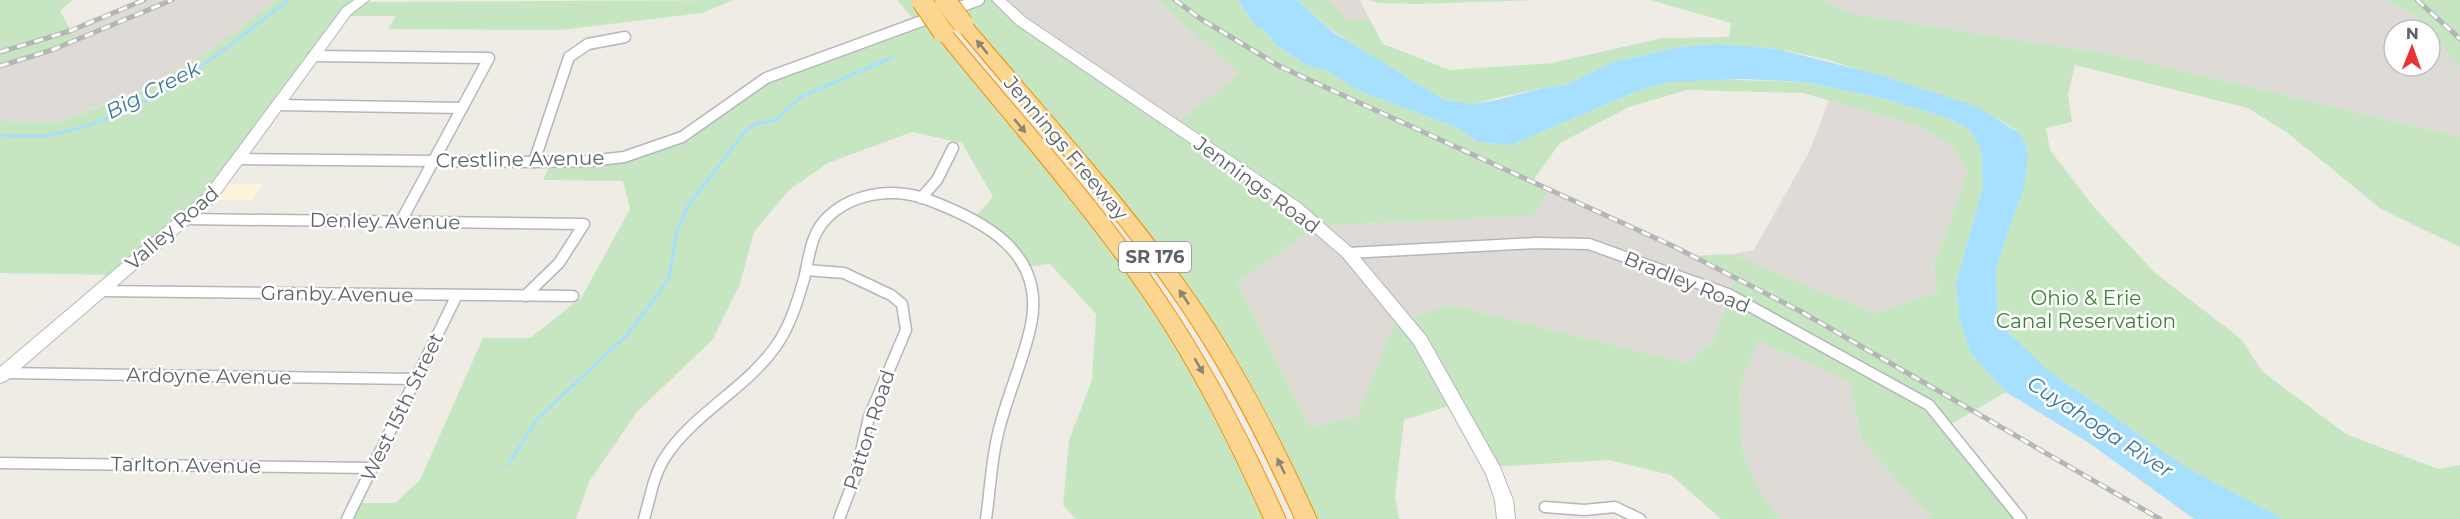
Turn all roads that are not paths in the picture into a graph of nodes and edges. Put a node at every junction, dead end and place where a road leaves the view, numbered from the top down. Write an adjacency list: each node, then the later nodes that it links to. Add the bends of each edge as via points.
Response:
1 (363, 0): 7 (street, Valley Road, via 347,10)
2 (945, 0): 34 (highway, Jennings Freeway / SR 176, one-way to 2, bridge, via 1255,414 1168,274)
3 (980, 0): 13 (street, Crestline Avenue, via 766,78 682,137 664,145 624,157)
4 (998, 0): 17 (street, Jennings Road, via 1048,40 1295,207)
5 (922, 1): 33 (highway, Jennings Freeway / SR 176, one-way to 33, bridge, via 1111,237 1162,308 1221,405)
6 (625, 38): 13 (street, via 592,41 578,47 569,57)
7 (314, 56): 8 (street, Valley Road); 9 (street, via 489,58)
8 (278, 105): 9 (street); 11 (street, Valley Road)
9 (462, 108): 12 (street)
10 (952, 148): 14 (street, via 937,180)
11 (240, 159): 12 (street, Crestline Avenue); 15 (street, Valley Road, via 221,186)
12 (433, 161): 13 (street, Crestline Avenue); 16 (street)
13 (534, 162)
14 (921, 198): 18 (street, via 880,193 846,204 821,224); 32 (street, via 982,225 1017,252 1034,306 997,438)
15 (186, 219): 16 (street, Denley Avenue); 19 (street, Valley Road)
16 (401, 221): 21 (street, Denley Avenue, via 584,224 573,243)
17 (1348, 253): 35 (street, Jennings Road, via 1420,340 1494,472); 37 (street, Bradley Road, via 1589,244 1728,294 1929,405)
18 (806, 270): 30 (street, via 777,345 758,370 672,449 658,472); 31 (street, Patton Road, via 833,270 863,282 897,299 906,317 906,330 869,417 855,477)
19 (100, 291): 20 (street, Granby Avenue); 23 (street, Valley Road)
20 (457, 296): 21 (street, Granby Avenue); 24 (street, West 15th Street)
21 (525, 296): 22 (street, Granby Avenue)
22 (573, 296)
23 (2, 374): 24 (street, Ardoyne Avenue)
24 (415, 379): 26 (street, West 15th Street)
25 (0, 463): 26 (street, Tarlton Avenue)
26 (371, 468): 29 (street, West 15th Street)
27 (1545, 507): 28 (street)
28 (1589, 514): 36 (street, via 1602,506 1625,509)
29 (347, 519)
30 (644, 519)
31 (839, 519)
32 (986, 519)
33 (1275, 519)
34 (1306, 519)
35 (1506, 519)
36 (1640, 519)
37 (2021, 519)

